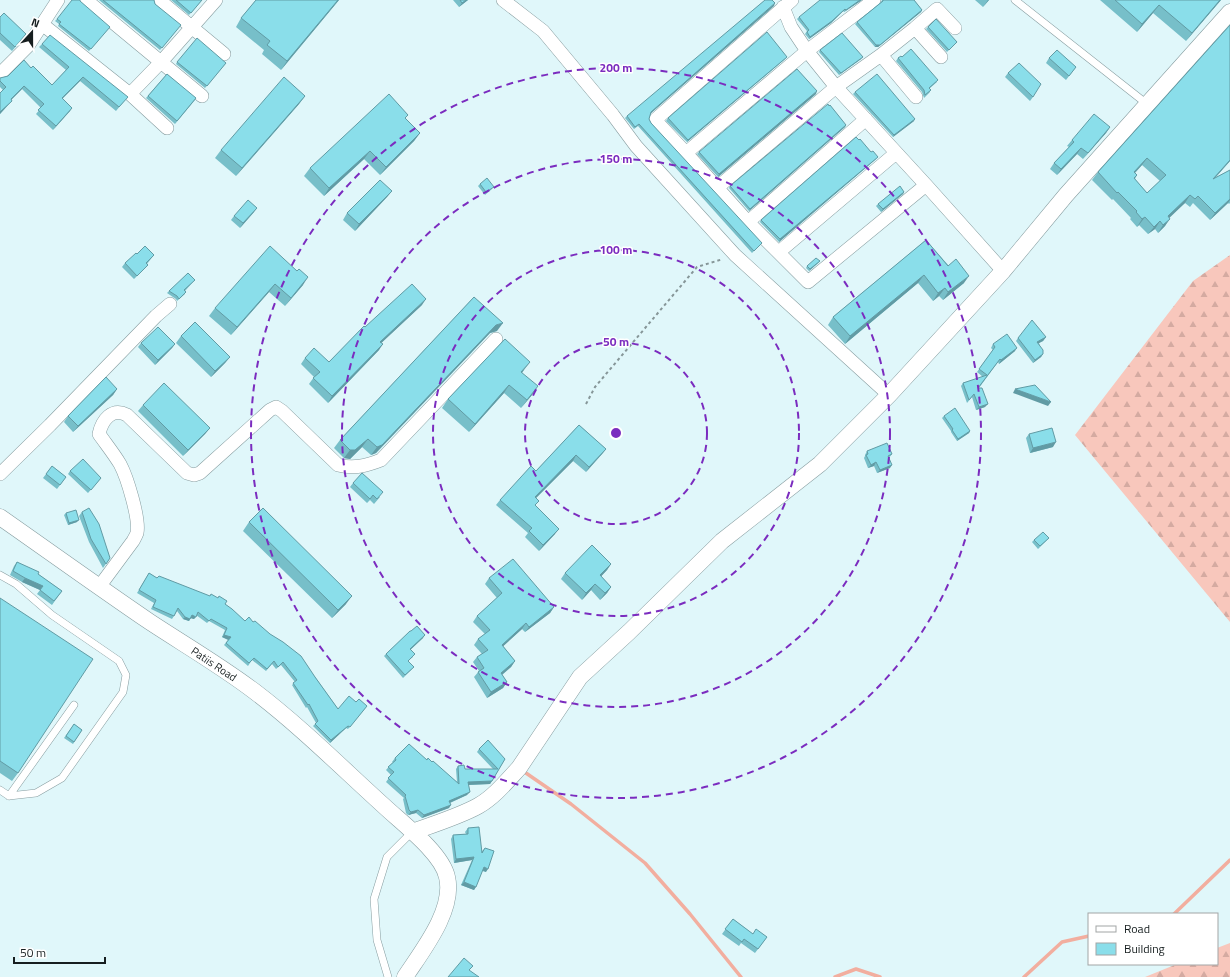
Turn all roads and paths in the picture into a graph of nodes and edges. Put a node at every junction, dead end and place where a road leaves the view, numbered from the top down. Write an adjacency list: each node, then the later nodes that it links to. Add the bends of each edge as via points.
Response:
1 (58, 0): 11 (street)
2 (86, 0): 19 (street)
3 (159, 0): 12 (street)
4 (216, 0): 12 (street)
5 (503, 0): 34 (street, via 543,31 636,146)
6 (874, 0): 15 (street)
7 (1015, 0): 25 (lane)
8 (788, 4): 15 (street, via 791,26); 28 (street, via 654,120)
9 (936, 5): 13 (street); 14 (street)
10 (1230, 12): 25 (street)
11 (42, 24): 20 (street, via 28,46); 22 (street)
12 (191, 27): 16 (street); 19 (street)
13 (915, 28): 17 (street); 18 (street)
14 (955, 28)
15 (807, 51): 21 (street); 28 (street)
16 (224, 54)
17 (881, 55): 21 (street); 24 (street)
18 (941, 57)
19 (161, 62): 22 (street); 23 (street)
20 (0, 74)
21 (836, 87): 26 (street); 31 (street)
22 (130, 94): 27 (street)
23 (202, 96)
24 (916, 97)
25 (1147, 104): 35 (street)
26 (866, 119): 29 (street); 32 (street)
27 (167, 128)
28 (686, 153): 31 (street)
29 (896, 153): 30 (street); 33 (street)
30 (926, 185): 33 (street, via 808,282); 35 (street)
31 (718, 187): 32 (street)
32 (748, 222): 33 (street)
33 (779, 252)
34 (735, 255): 38 (street); 39 (path, via 697,267 595,387)
35 (1003, 271): 38 (street)
36 (170, 304): 40 (street)
37 (496, 339): 43 (street, via 381,460 367,465 338,465 276,408 270,410 200,473 194,475 187,473 126,415 120,411 112,413 101,426 99,434 126,477 138,522 133,541)
38 (889, 395): 47 (street, via 820,464 722,541 580,677 519,768 491,797 478,806)
39 (586, 404)
40 (0, 474)
41 (1, 519): 43 (street, Patiis Road)
42 (0, 575): 46 (lane, via 16,584 52,615 119,661 126,675 123,692 62,778 36,793)
43 (98, 587): 47 (street, Patiis Road, via 254,691 311,739)
44 (74, 705): 46 (lane)
45 (0, 790): 46 (lane)
46 (9, 796)
47 (412, 832): 48 (lane, via 387,856 374,899 377,940); 49 (street, Patiis Road, via 437,857 446,873 448,898 442,915)
48 (388, 977)
49 (405, 977)

